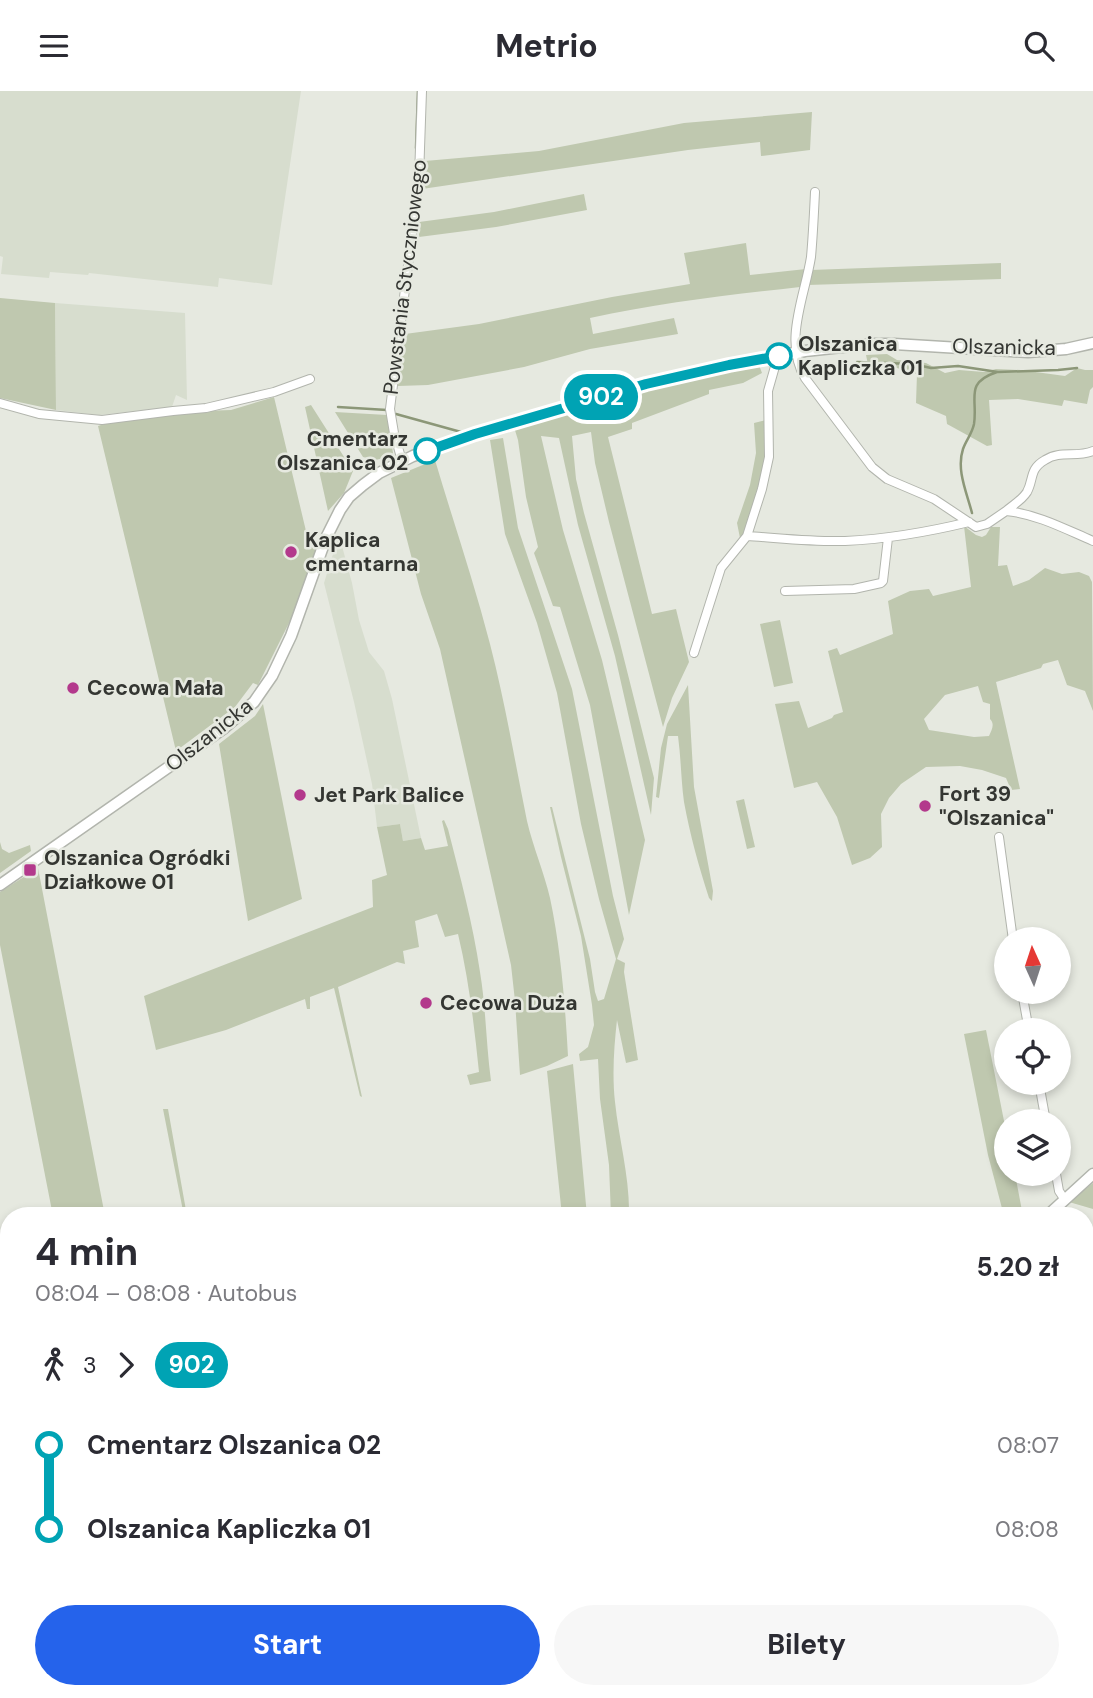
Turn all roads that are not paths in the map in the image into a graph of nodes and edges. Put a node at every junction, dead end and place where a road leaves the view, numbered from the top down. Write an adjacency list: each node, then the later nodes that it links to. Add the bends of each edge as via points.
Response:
1 (422, 91): 9 (street, Powstania Styczniowego, via 419,177 390,409)
2 (815, 192): 4 (street)
3 (1093, 343): 4 (street, Olszanicka, via 1028,352 882,344)
4 (796, 353): 5 (street, Olszanicka); 11 (street, via 805,378 872,467)
5 (778, 356): 9 (street, Olszanicka, via 646,384); 12 (street, via 768,391 769,457)
6 (310, 379): 7 (street, via 206,408 102,420 39,414)
7 (0, 403)
8 (1093, 451): 10 (street, via 1046,459 1034,469 1024,496)
9 (402, 461): 18 (street, Olszanicka, via 363,485 340,510 282,657 254,702 223,729)
10 (1006, 511): 11 (street, via 987,524 976,527); 14 (street, via 1032,515)
11 (969, 522): 13 (street)
12 (747, 536): 13 (street, via 842,541); 16 (street, via 722,568)
13 (888, 538): 15 (street, via 881,583 854,589)
14 (1093, 541)
15 (785, 591)
16 (694, 653)
17 (999, 837): 19 (street)
18 (0, 885)
19 (1011, 927)
20 (1093, 1174): 22 (street)
21 (1058, 1186): 22 (street)
22 (1065, 1200): 23 (street)
23 (1057, 1207)

